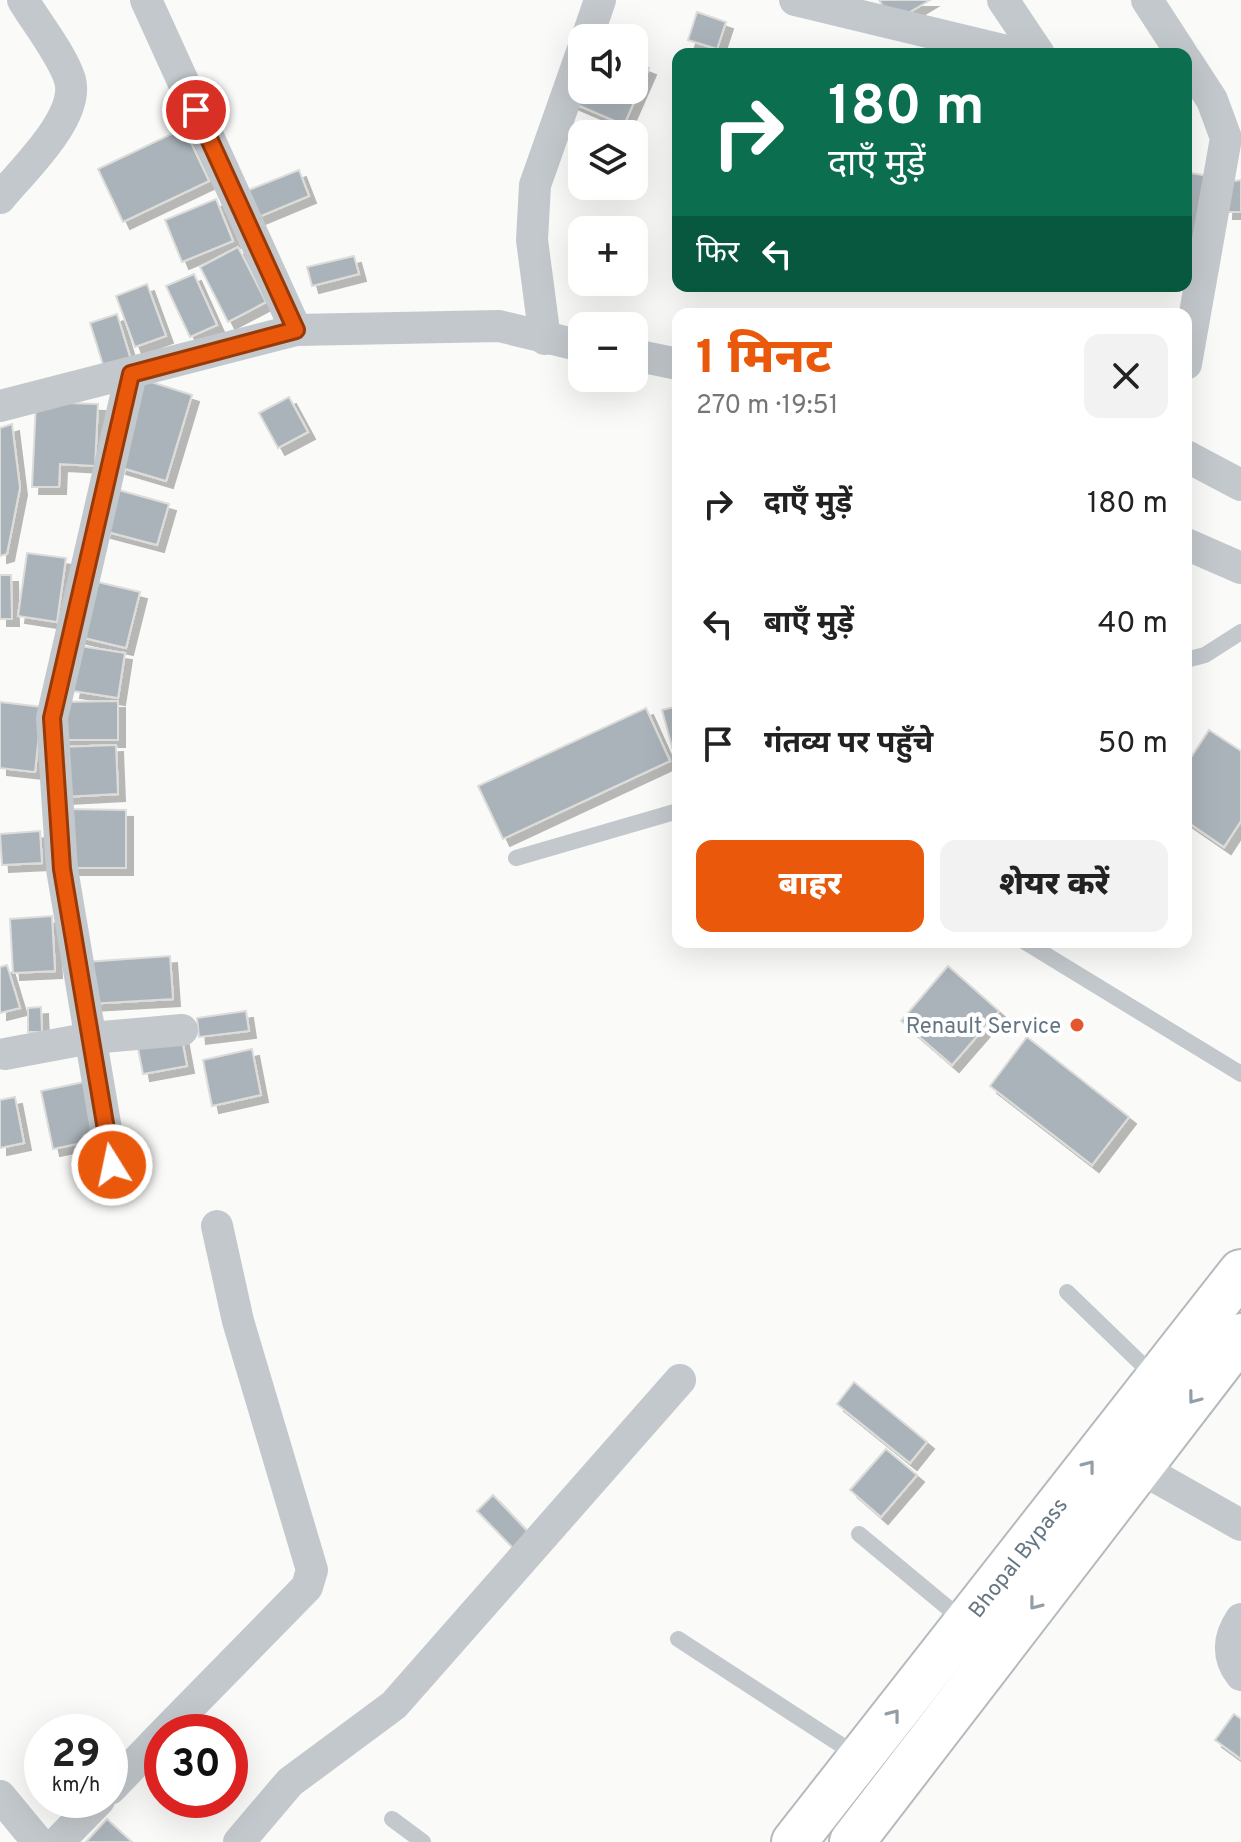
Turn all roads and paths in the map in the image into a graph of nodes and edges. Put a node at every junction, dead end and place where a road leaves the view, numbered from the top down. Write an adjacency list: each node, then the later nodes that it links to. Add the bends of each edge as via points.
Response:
1 (23, 0): 14 (street, via 69,78 72,96 67,114)
2 (146, 0): 17 (street)
3 (600, 0): 7 (street)
4 (795, 0): 8 (street)
5 (1003, 0): 9 (street)
6 (1147, 0): 10 (street)
7 (592, 24)
8 (996, 48)
9 (1019, 48)
10 (1178, 48)
11 (1192, 77): 13 (street)
12 (568, 92): 18 (street, via 535,185 532,240)
13 (1199, 97): 15 (street, via 1226,138)
14 (4, 182)
15 (1198, 244): 16 (street)
16 (1192, 308)
17 (296, 330): 18 (street, via 499,326); 22 (street)
18 (545, 339): 19 (street)
19 (568, 343)
20 (648, 358): 21 (street)
21 (672, 363)
22 (131, 374): 23 (street); 34 (street, via 52,718 62,869)
23 (0, 406)
24 (1192, 459): 25 (street)
25 (1241, 485)
26 (1192, 547): 27 (street)
27 (1241, 568)
28 (1241, 632): 29 (lane)
29 (1192, 658)
30 (672, 813): 31 (lane)
31 (516, 858)
32 (1035, 948): 36 (lane)
33 (182, 1030): 34 (street)
34 (91, 1038): 35 (street); 37 (street)
35 (5, 1054)
36 (1241, 1074)
37 (112, 1165)
38 (217, 1226): 51 (street, via 238,1321 312,1570 307,1587)
39 (1241, 1272): 42 (main road, Bhopal Bypass)
40 (1067, 1292): 42 (lane)
41 (1241, 1336): 44 (main road, Bhopal Bypass, one-way to 44)
42 (1157, 1379): 48 (main road, Bhopal Bypass, one-way to 42)
43 (680, 1380): 62 (street, via 394,1705 290,1782)
44 (1140, 1468): 45 (street); 59 (main road, Bhopal Bypass, one-way to 59)
45 (1241, 1525)
46 (859, 1534): 48 (lane)
47 (1241, 1619): 50 (street, via 1230,1649)
48 (966, 1623): 53 (main road, Bhopal Bypass, one-way to 48)
49 (678, 1639): 53 (lane)
50 (1241, 1675)
51 (183, 1714)
52 (144, 1754): 54 (street)
53 (860, 1758): 56 (main road, Bhopal Bypass)
54 (128, 1771)
55 (0, 1796): 60 (street)
56 (827, 1800): 59 (street); 64 (main road, Bhopal Bypass)
57 (81, 1818): 61 (street)
58 (392, 1819): 63 (lane)
59 (866, 1837)
60 (38, 1842)
61 (58, 1842)
62 (239, 1842)
63 (423, 1842)
64 (794, 1842)

